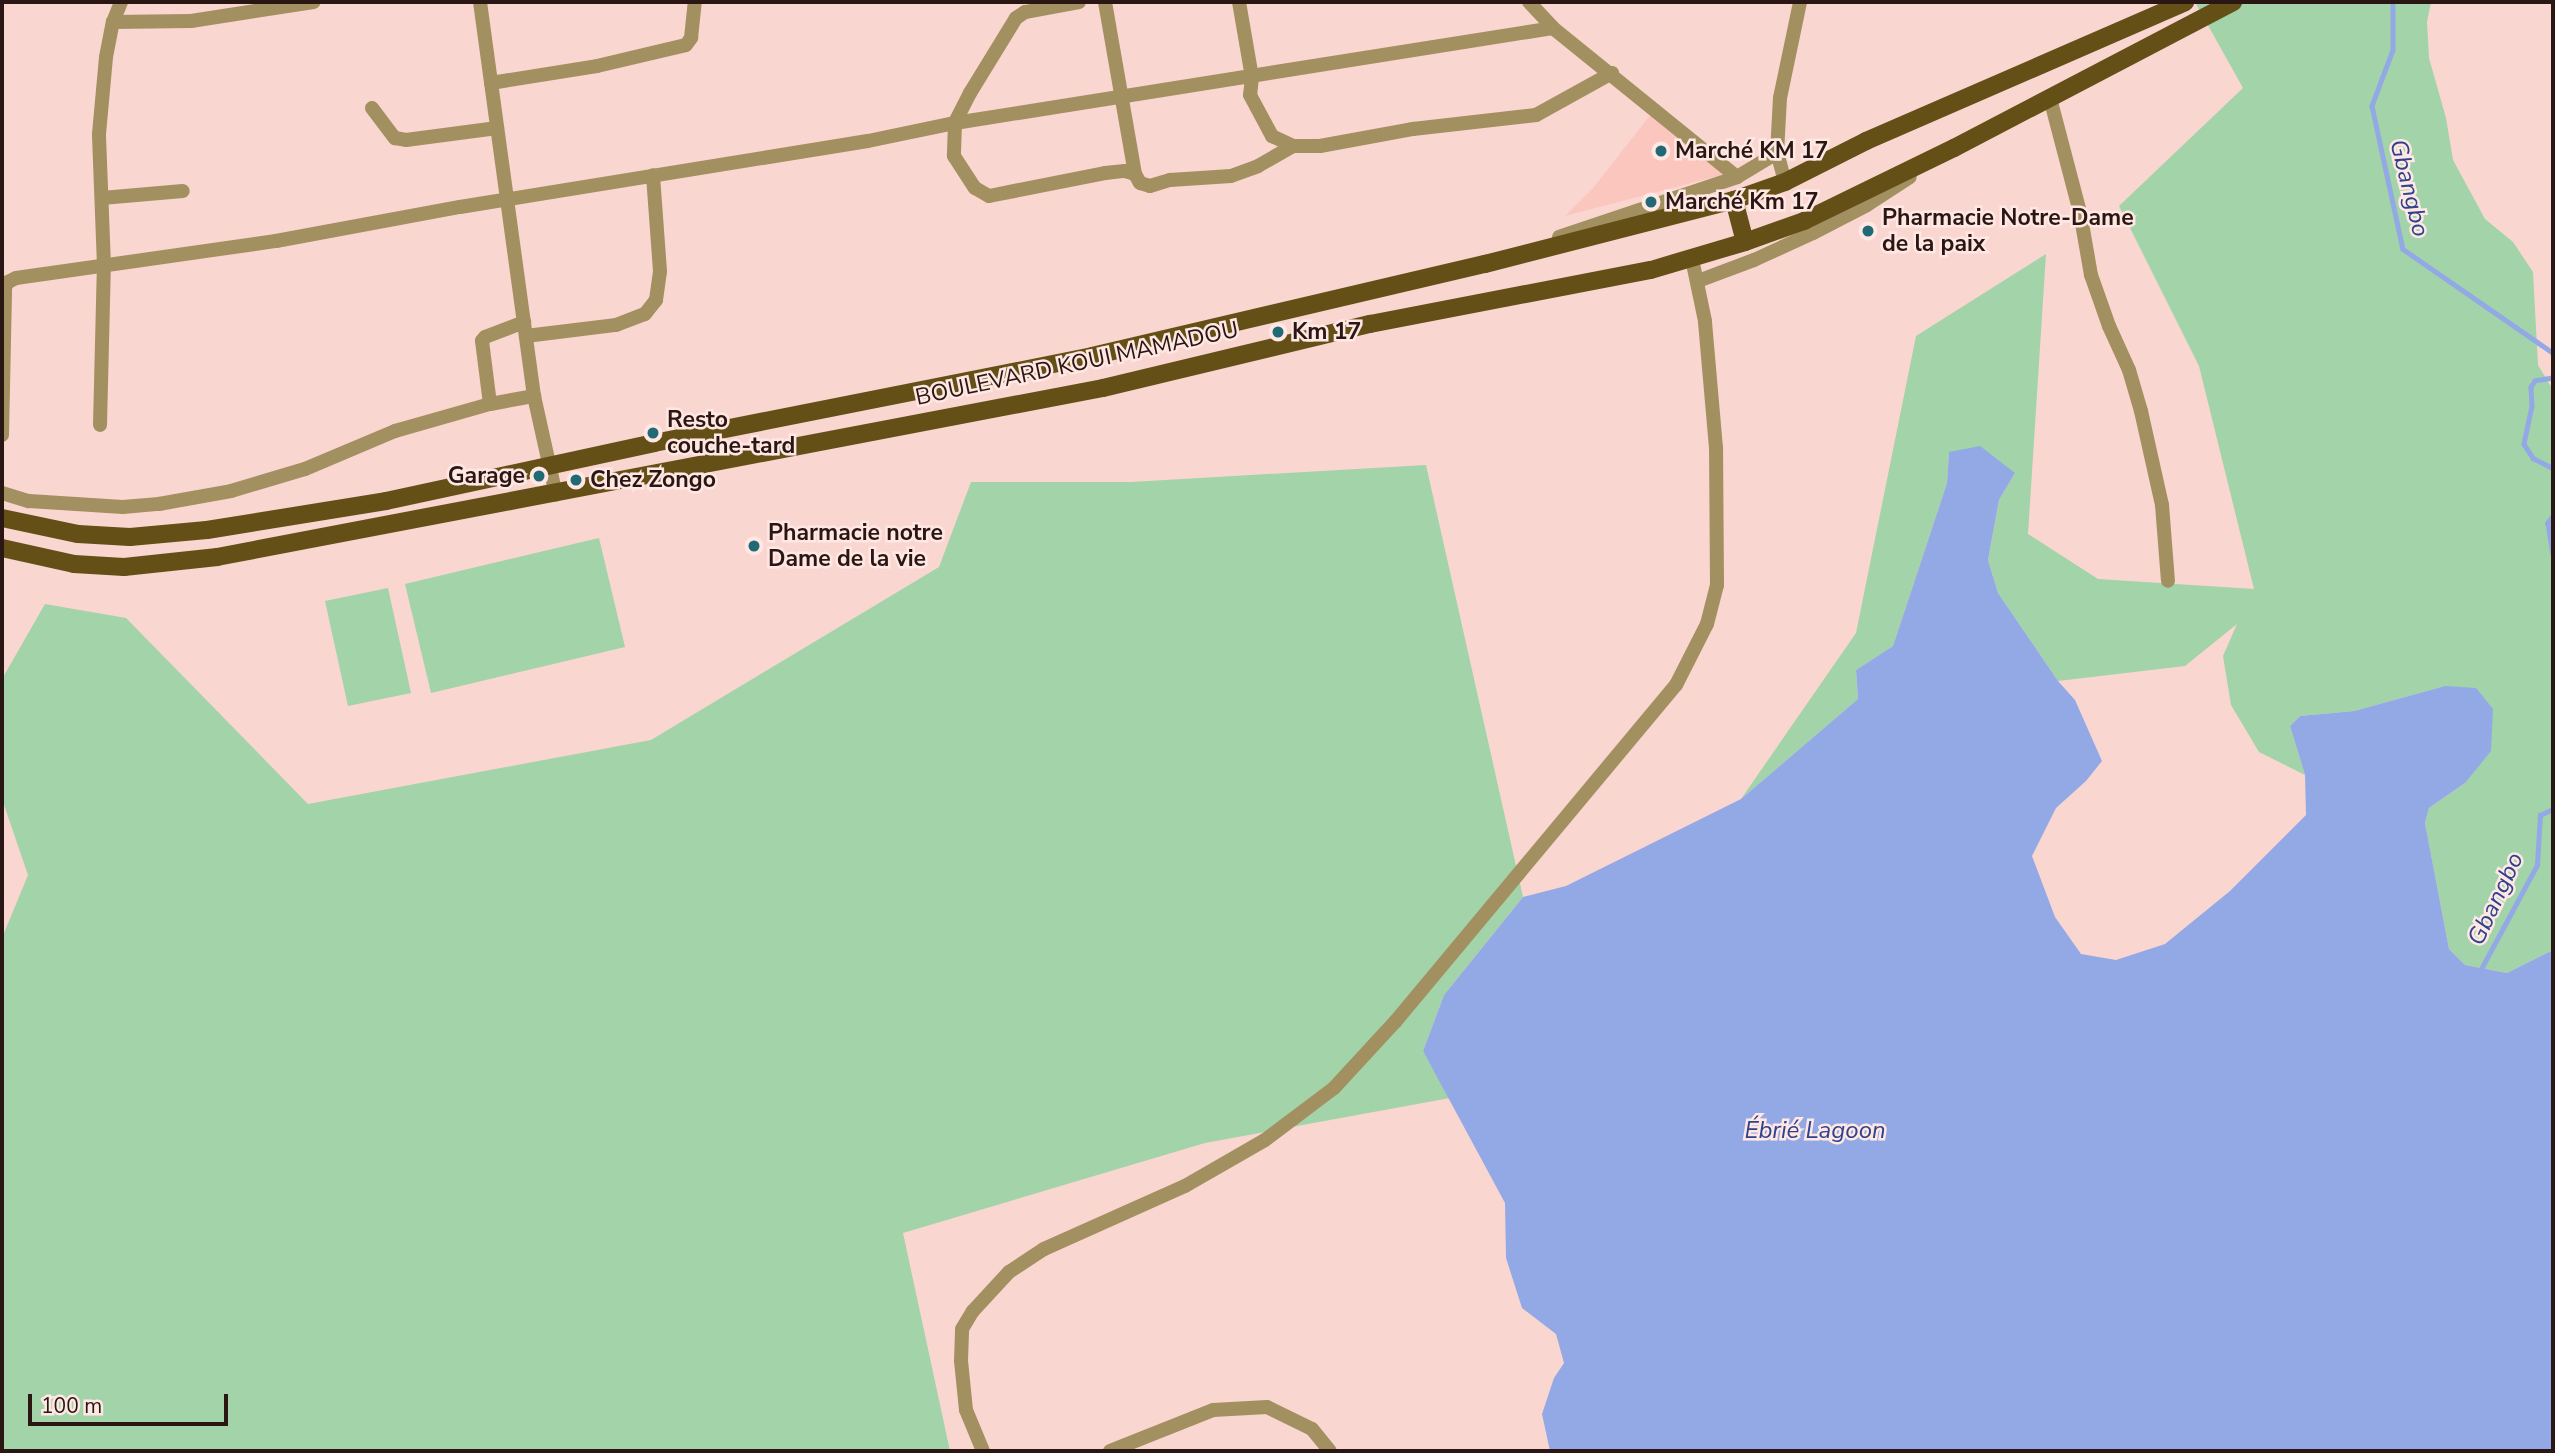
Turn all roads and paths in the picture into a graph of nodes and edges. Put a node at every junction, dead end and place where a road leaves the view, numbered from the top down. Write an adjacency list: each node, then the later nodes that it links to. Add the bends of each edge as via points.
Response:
1 (121, 2): 13 (street)
2 (314, 2): 12 (street)
3 (480, 2): 17 (street)
4 (695, 2): 17 (street, via 686,45 597,66)
5 (1079, 2): 21 (street, via 1025,12 1016,18)
6 (1105, 2): 18 (street)
7 (1239, 2): 16 (street)
8 (1530, 2): 14 (street)
9 (1800, 2): 25 (street, via 1780,98)
10 (2185, 2): 29 (main road, BOULEVARD KOUI MAMADOU, via 1866,141)
11 (2234, 2): 19 (main road, BOULEVARD KOUI MAMADOU)
12 (289, 4): 13 (street, via 191,21)
13 (113, 22): 31 (street, via 99,134)
14 (1553, 28): 15 (street); 16 (street)
15 (1612, 73): 23 (street, via 1536,115); 28 (street)
16 (1252, 77): 18 (street); 23 (street, via 1251,95 1272,136)
17 (491, 83): 22 (street)
18 (1120, 97): 21 (street); 26 (street)
19 (2050, 98): 24 (main road, BOULEVARD KOUI MAMADOU); 49 (street, via 2080,212 2091,275 2141,411 2162,505)
20 (372, 107): 22 (street, via 395,138 406,140)
21 (955, 123): 26 (street, via 954,156 980,193 1105,173); 27 (street)
22 (497, 128): 32 (street)
23 (1293, 146): 26 (street, via 1231,176 1170,180 1150,186 1140,183)
24 (1954, 148): 34 (main road, BOULEVARD KOUI MAMADOU, via 1804,221); 38 (street, via 1856,211)
25 (1777, 153): 28 (street); 29 (street)
26 (1135, 174)
27 (653, 175): 32 (street); 39 (street, via 660,271 656,300 645,314 616,325)
28 (1737, 177): 36 (street)
29 (1784, 182): 33 (main road, BOULEVARD KOUI MAMADOU)
30 (183, 191): 31 (street)
31 (102, 198): 37 (street)
32 (507, 200): 37 (street); 39 (street)
33 (1734, 200): 34 (main road); 36 (main road, BOULEVARD KOUI MAMADOU)
34 (1745, 242): 35 (main road, BOULEVARD KOUI MAMADOU)
35 (1692, 259): 38 (street); 46 (main road, BOULEVARD KOUI MAMADOU, via 1370,324 1104,388)
36 (1485, 264): 44 (main road, BOULEVARD KOUI MAMADOU, via 1092,356)
37 (104, 266): 42 (street); 43 (street, via 8,282)
38 (1698, 281): 50 (street, via 1716,448 1717,585 1707,624 1676,685 1395,1022 1334,1088 1265,1140 1185,1186 1044,1250 1000,1281 962,1329 966,1410)
39 (525, 329): 40 (street); 41 (street, via 482,341)
40 (534, 396): 41 (street); 44 (street)
41 (490, 404): 45 (street, via 395,432 305,469 231,491 159,505 86,506 29,501)
42 (100, 425)
43 (2, 435)
44 (549, 465): 46 (street); 47 (main road, BOULEVARD KOUI MAMADOU, via 409,496 207,530 130,537 78,534)
45 (2, 493)
46 (555, 495): 48 (main road, BOULEVARD KOUI MAMADOU, via 166,564 74,564)
47 (2, 518)
48 (2, 548)
49 (2168, 581)
50 (983, 1451)
51 (1110, 1451): 52 (street, via 1213,1410 1267,1407 1312,1429)
52 (1330, 1451)

